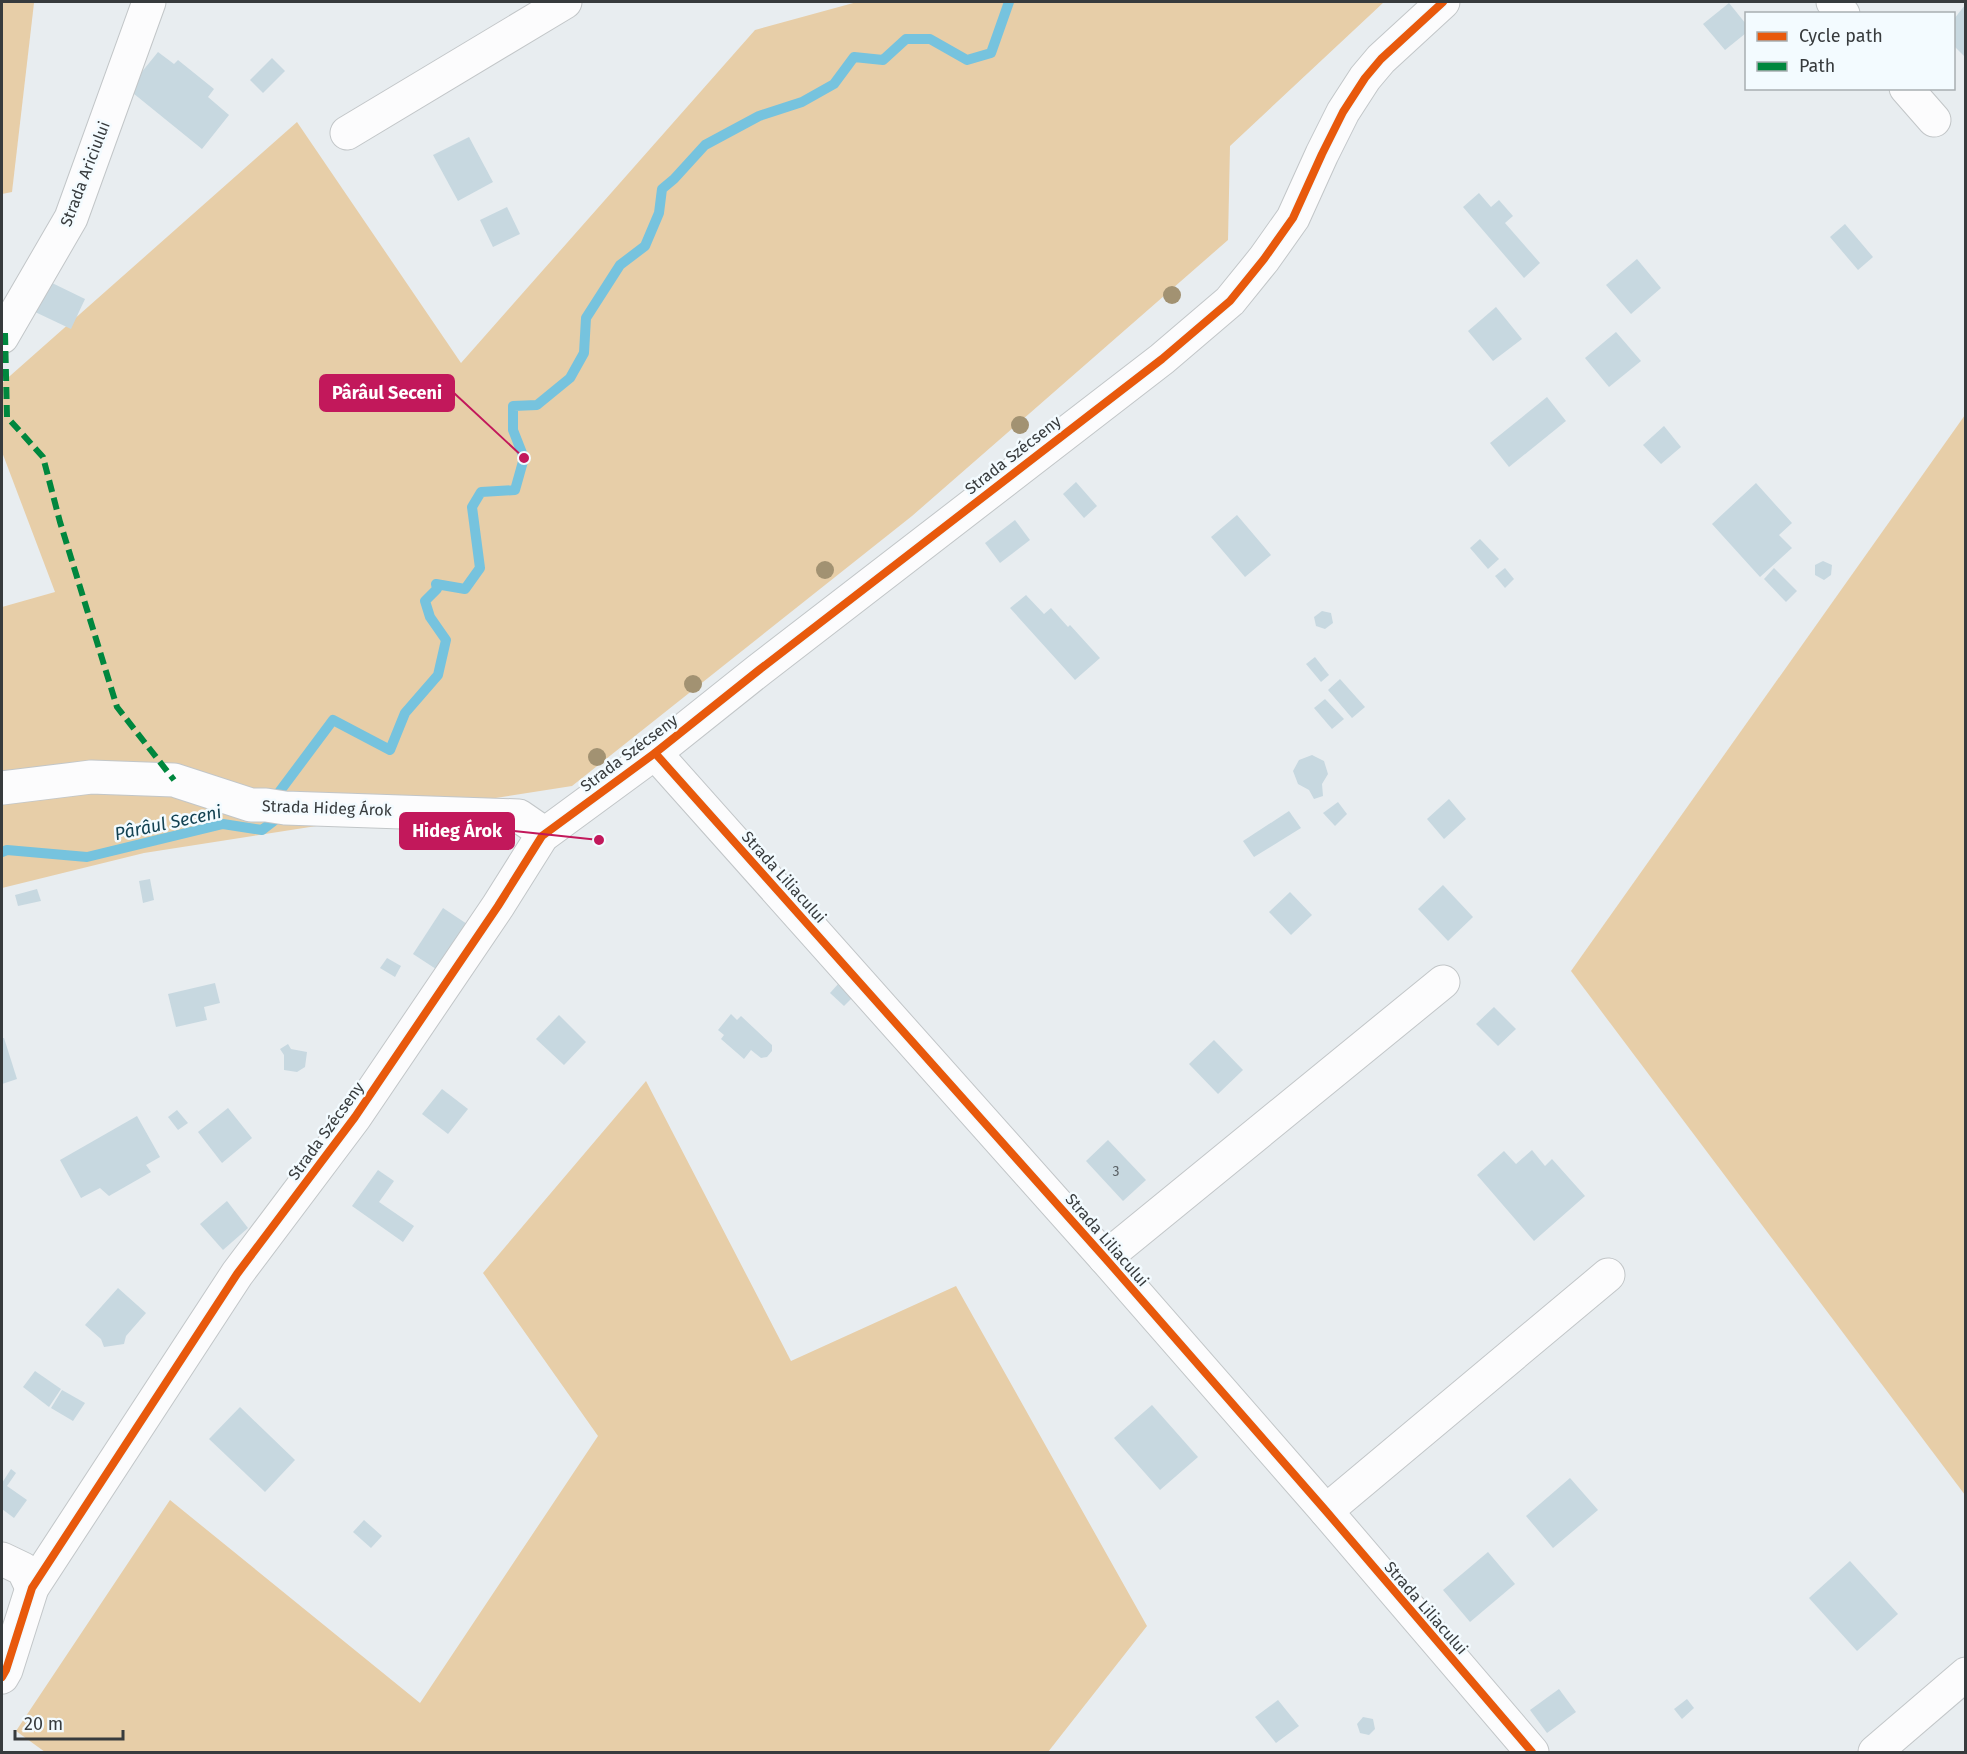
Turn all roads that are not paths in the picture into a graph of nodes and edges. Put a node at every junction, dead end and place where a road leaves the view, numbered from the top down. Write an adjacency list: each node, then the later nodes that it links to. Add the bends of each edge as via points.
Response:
1 (149, 2): 7 (street, Strada Ariciului, via 71,218)
2 (565, 2): 6 (street)
3 (1443, 2): 8 (street, Strada Szécseny, via 1365,78 1343,112 1293,218 1230,301 1162,359)
4 (1908, 90): 5 (street)
5 (1934, 120)
6 (347, 133)
7 (2, 337)
8 (655, 753): 10 (street, Strada Szécseny); 12 (street, Strada Liliacului)
9 (2, 788): 10 (street, Strada Hideg Árok, via 91,777 174,780 251,805 519,816)
10 (542, 836): 15 (street, Strada Szécseny, via 355,1117)
11 (1443, 982): 12 (street, Strada Liliacului)
12 (1105, 1258): 14 (street, Strada Liliacului)
13 (1608, 1275): 14 (street)
14 (1326, 1511): 18 (street, Strada Liliacului)
15 (15, 1573): 17 (street, Strada Szécseny, via 6,1670)
16 (1965, 1674): 19 (street)
17 (2, 1677)
18 (1532, 1752)
19 (1875, 1752)

